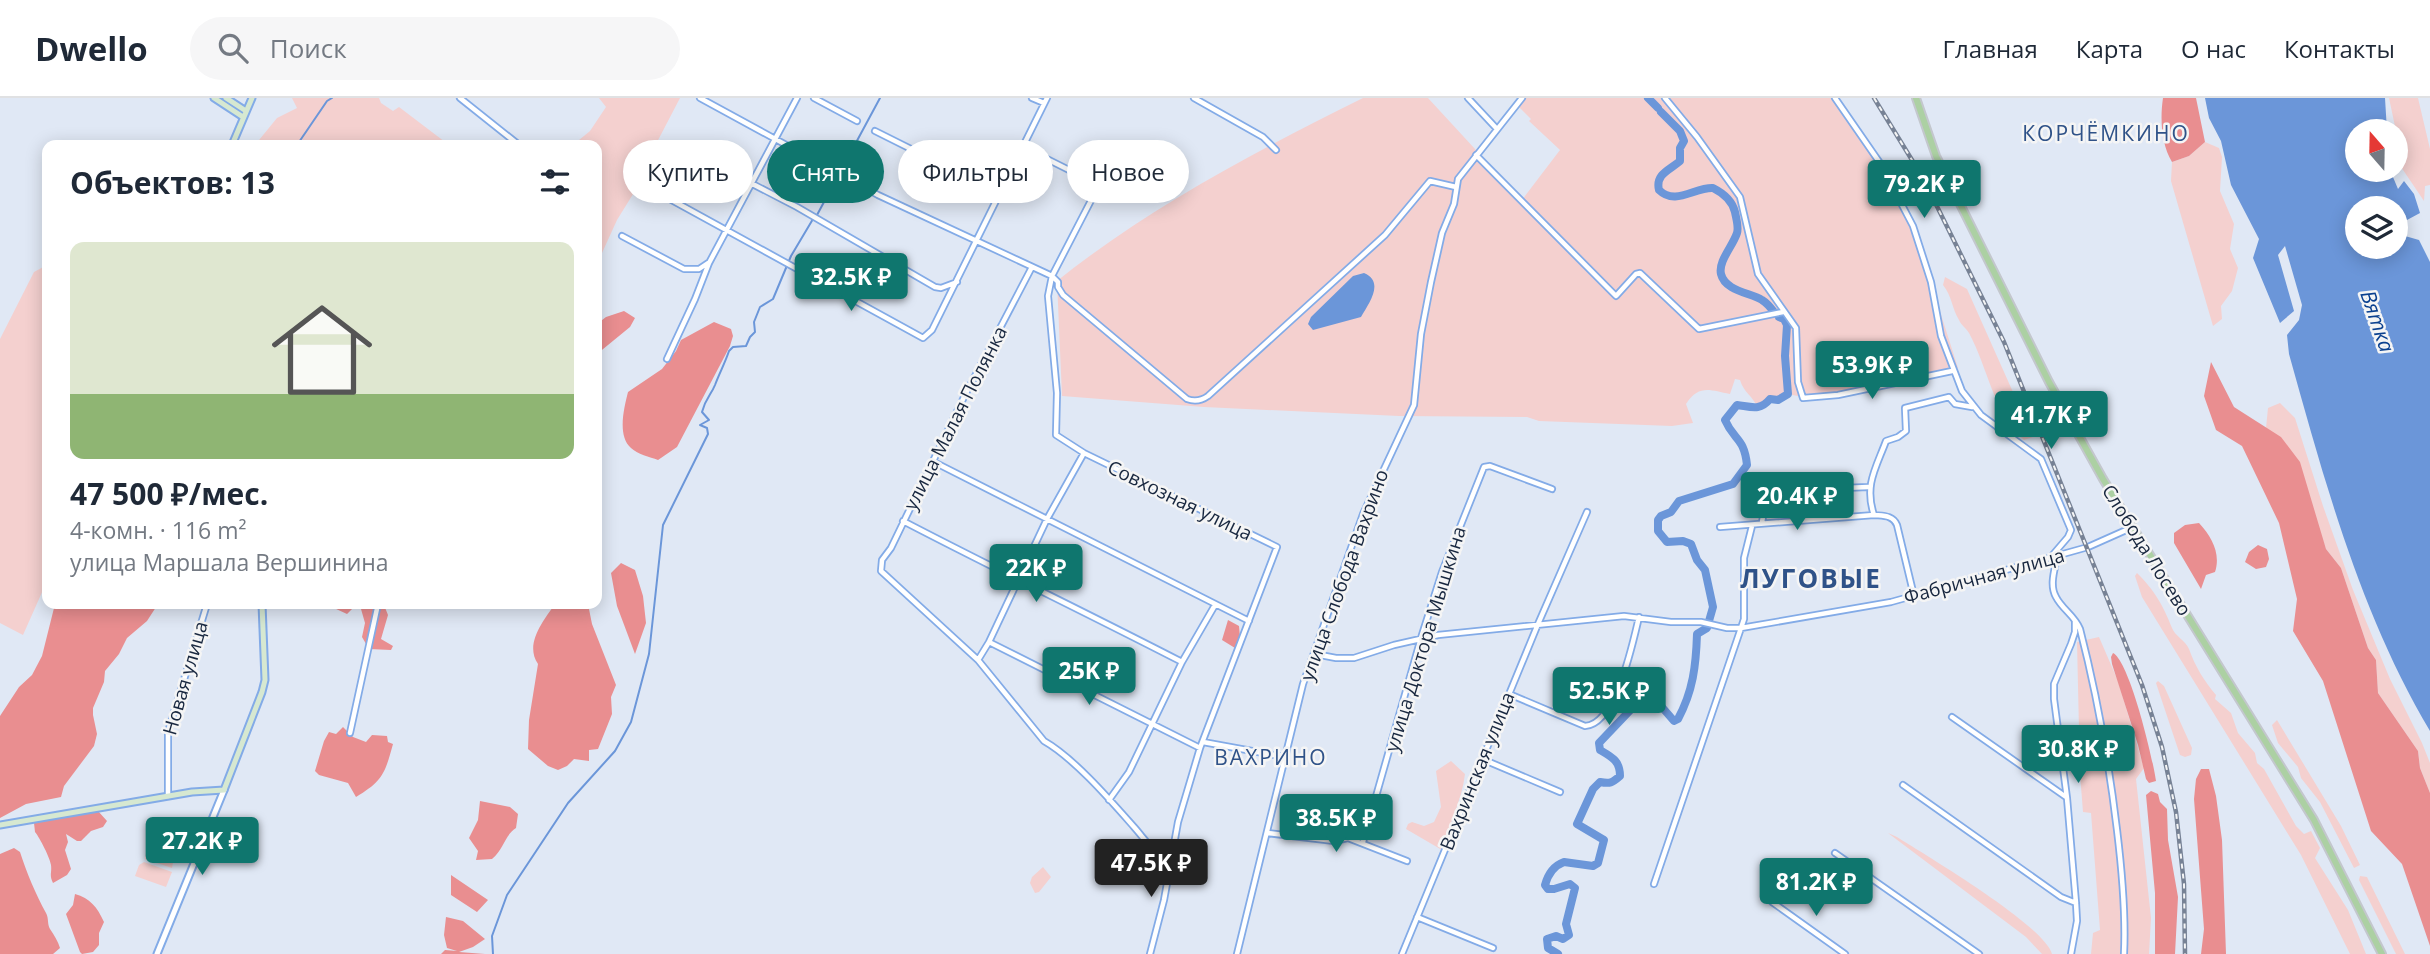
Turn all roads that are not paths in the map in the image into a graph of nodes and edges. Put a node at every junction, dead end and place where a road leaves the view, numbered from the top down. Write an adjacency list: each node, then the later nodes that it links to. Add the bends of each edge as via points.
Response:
1 (214, 98): 16 (main road)
2 (226, 98): 16 (main road)
3 (252, 98): 16 (main road)
4 (460, 98): 22 (street)
5 (700, 98): 20 (street)
6 (797, 98): 20 (street)
7 (814, 98): 17 (street)
8 (1031, 98): 15 (street)
9 (1194, 98): 25 (street, via 1263,137)
10 (1468, 98): 18 (street)
11 (1522, 98): 18 (street, улица Слобода Вахрино)
12 (1665, 98): 41 (street, via 1737,190 1758,274)
13 (1835, 98): 43 (street, via 1881,163 1913,226)
14 (1916, 98): 56 (main road, Слобода Лосево, via 1936,156 2049,382)
15 (1045, 100): 23 (street)
16 (245, 114): 21 (main road)
17 (857, 121)
18 (1497, 129): 26 (street, улица Слобода Вахрино)
19 (875, 131): 24 (street)
20 (775, 139): 28 (street); 36 (street, via 878,195)
21 (234, 140)
22 (513, 140)
23 (1026, 140)
24 (898, 142)
25 (1276, 150)
26 (1476, 155): 30 (street, улица Слобода Вахрино); 41 (street, via 1616,296 1640,273 1699,328)
27 (1053, 162): 39 (street, via 1099,185)
28 (753, 181)
29 (753, 186): 40 (street, via 935,287)
30 (1456, 187): 39 (street, via 1430,180 1385,235 1200,401 1187,400 1063,295); 72 (street, улица Слобода Вахрино, via 1428,296 1414,405 1363,514)
31 (677, 203): 34 (street)
32 (741, 203): 34 (street)
33 (994, 203): 36 (street)
34 (726, 230): 37 (street); 40 (street, via 923,338 932,330)
35 (622, 236): 37 (street, via 684,270)
36 (977, 241): 38 (street); 40 (street)
37 (709, 263): 42 (street)
38 (1032, 267): 39 (street); 46 (street, улица Малая Полянка)
39 (1052, 276): 45 (street, Совхозная улица, via 1048,296 1056,435)
40 (957, 282)
41 (1783, 312): 43 (street, via 1796,328 1803,398 1838,396)
42 (667, 359)
43 (1952, 371): 44 (street)
44 (1973, 407): 47 (street, via 1955,404 1949,397 1905,408 1906,431 1886,441); 58 (street, via 2041,459 2071,530)
45 (1084, 453): 51 (street); 67 (street, Совхозная улица, via 1277,547)
46 (934, 462): 51 (street); 52 (street, улица Малая Полянка)
47 (1868, 487): 50 (street); 53 (street, via 1772,491)
48 (1552, 489): 70 (street, улица Доктора Мышкина, via 1484,467)
49 (1587, 512): 68 (street, Вахринская улица)
50 (1874, 515): 53 (street); 60 (street, via 1895,520)
51 (1048, 519): 59 (street); 61 (street)
52 (903, 521): 59 (street); 73 (street, улица Малая Полянка, via 882,560 881,571)
53 (1762, 523): 54 (street)
54 (1752, 526): 55 (street); 69 (street, via 1744,558)
55 (1720, 527)
56 (2133, 527): 57 (street, Фабричная улица, via 2091,547); 108 (main road, Слобода Лосево, via 2314,820)
57 (2057, 556): 58 (street, Фабричная улица); 66 (street, via 2053,590)
58 (2050, 558): 60 (street, Фабричная улица)
59 (1018, 582): 71 (street); 74 (street)
60 (1914, 596): 69 (street, Фабричная улица)
61 (1215, 605): 67 (street); 74 (street)
62 (205, 609): 86 (street, Новая улица, via 168,732)
63 (262, 609): 84 (main road, via 265,680)
64 (376, 609): 78 (street)
65 (1639, 617): 68 (street, Фабричная улица); 69 (street, Фабричная улица); 75 (street, via 1624,676 1596,723 1585,726)
66 (2075, 618): 87 (street, via 2075,632 2054,684); 107 (street, via 2096,699 2113,800 2123,891)
67 (1248, 621): 79 (street)
68 (1538, 624): 70 (street, Фабричная улица); 75 (street, Вахринская улица)
69 (1741, 628): 95 (street)
70 (1421, 638): 72 (street, Фабричная улица, via 1354,658); 91 (street, улица Доктора Мышкина)
71 (989, 642): 73 (street); 77 (street)
72 (1315, 654): 81 (street, улица Слобода Вахрино)
73 (978, 660): 88 (street, via 1044,741 1057,748)
74 (1182, 662): 77 (street)
75 (1509, 694): 82 (street, Вахринская улица)
76 (1952, 717): 87 (street)
77 (1152, 725): 80 (street); 88 (street)
78 (350, 733)
79 (1203, 742): 80 (street); 81 (street)
80 (1200, 748): 92 (street)
81 (1285, 757): 90 (street, улица Слобода Вахрино)
82 (1482, 759): 85 (street); 98 (street, Вахринская улица)
83 (1903, 785): 97 (street)
84 (224, 790): 86 (main road); 100 (street)
85 (1560, 792)
86 (168, 796): 89 (main road)
87 (2067, 798): 97 (street)
88 (1109, 800): 92 (street, via 1149,847 1160,855)
89 (0, 825)
90 (1267, 833): 91 (street); 102 (street, улица Слобода Вахрино)
91 (1363, 842): 94 (street)
92 (1173, 848): 101 (street)
93 (1835, 853): 105 (street)
94 (1407, 861)
95 (1654, 884)
96 (1772, 902): 104 (street)
97 (2076, 903): 106 (street)
98 (1417, 917): 99 (street); 103 (street, Вахринская улица)
99 (1493, 948)
100 (157, 954)
101 (1150, 954)
102 (1237, 954)
103 (1402, 954)
104 (1845, 954)
105 (1979, 954)
106 (2071, 954)
107 (2123, 954)
108 (2382, 954)

